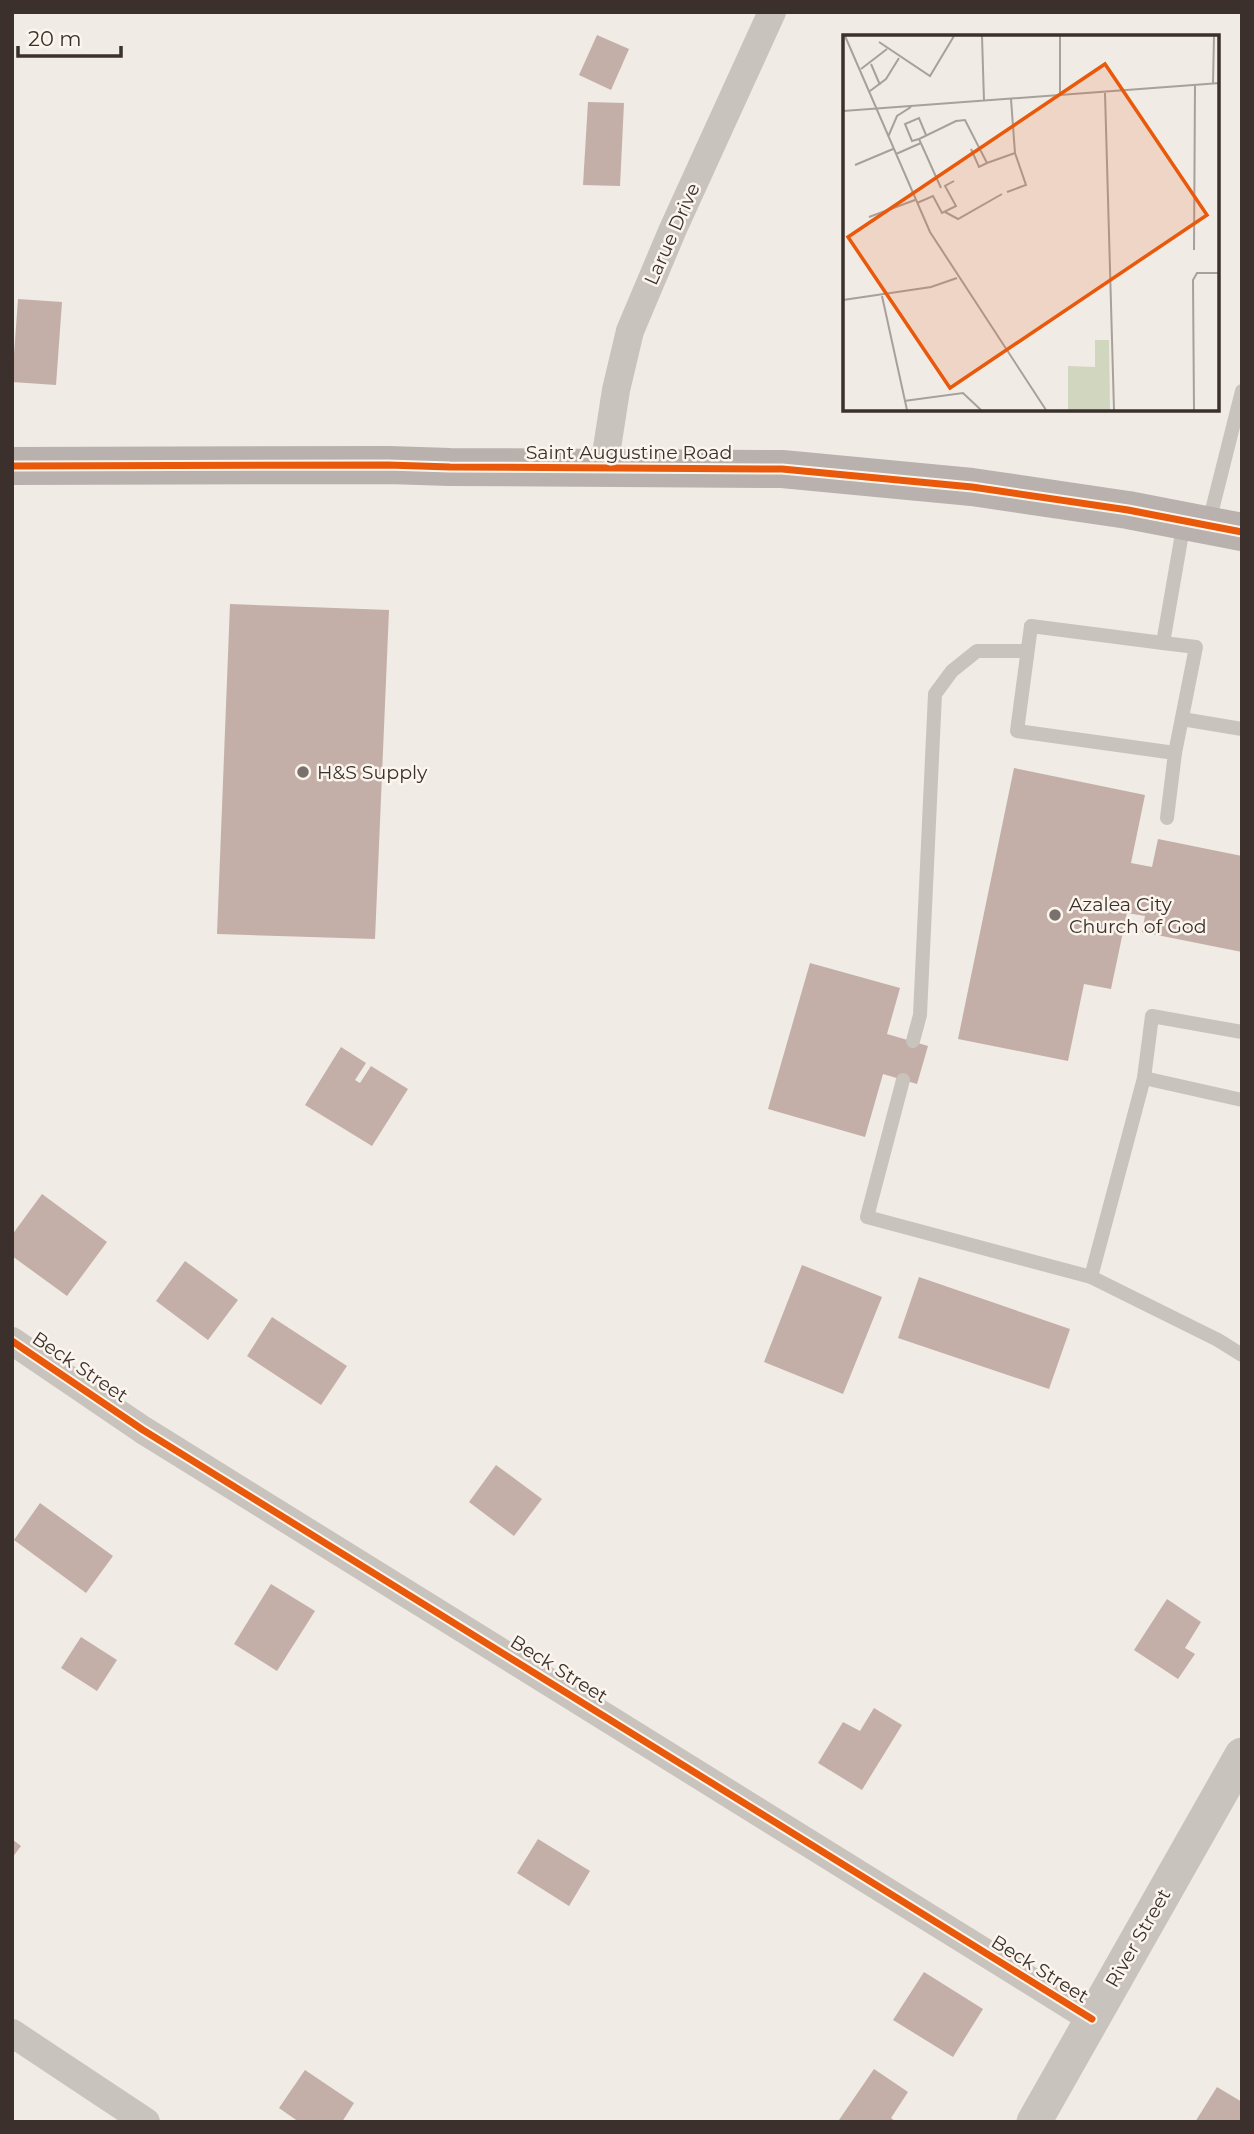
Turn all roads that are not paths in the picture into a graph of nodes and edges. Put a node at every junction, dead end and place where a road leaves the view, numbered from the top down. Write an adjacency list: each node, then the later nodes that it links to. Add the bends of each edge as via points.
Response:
1 (772, 12): 4 (street, Larue Drive, via 630,331)
2 (1242, 391): 5 (lane)
3 (12, 466): 4 (main road, Saint Augustine Road)
4 (604, 467): 5 (main road, Saint Augustine Road, via 782,469 972,487)
5 (1211, 526): 6 (lane)
6 (1163, 643): 7 (lane, via 1031,626); 8 (lane, via 1196,648)
7 (1027, 651): 10 (lane, via 1017,731); 13 (lane, via 977,651 951,671 934,695 920,1015)
8 (1182, 719): 9 (lane); 10 (lane)
9 (1242, 729)
10 (1175, 753): 11 (lane)
11 (1167, 818)
12 (1242, 1032): 14 (lane, via 1152,1016)
13 (913, 1041)
14 (1144, 1078): 16 (lane); 17 (lane)
15 (903, 1080): 17 (lane, via 867,1217)
16 (1242, 1100)
17 (1091, 1277): 19 (lane)
18 (12, 1341): 21 (street, Beck Street, via 143,1430)
19 (1242, 1355)
20 (1242, 1755): 21 (street, River Street)
21 (1092, 2019): 24 (street, River Street)
22 (12, 2033): 23 (street)
23 (146, 2122)
24 (1034, 2122)

